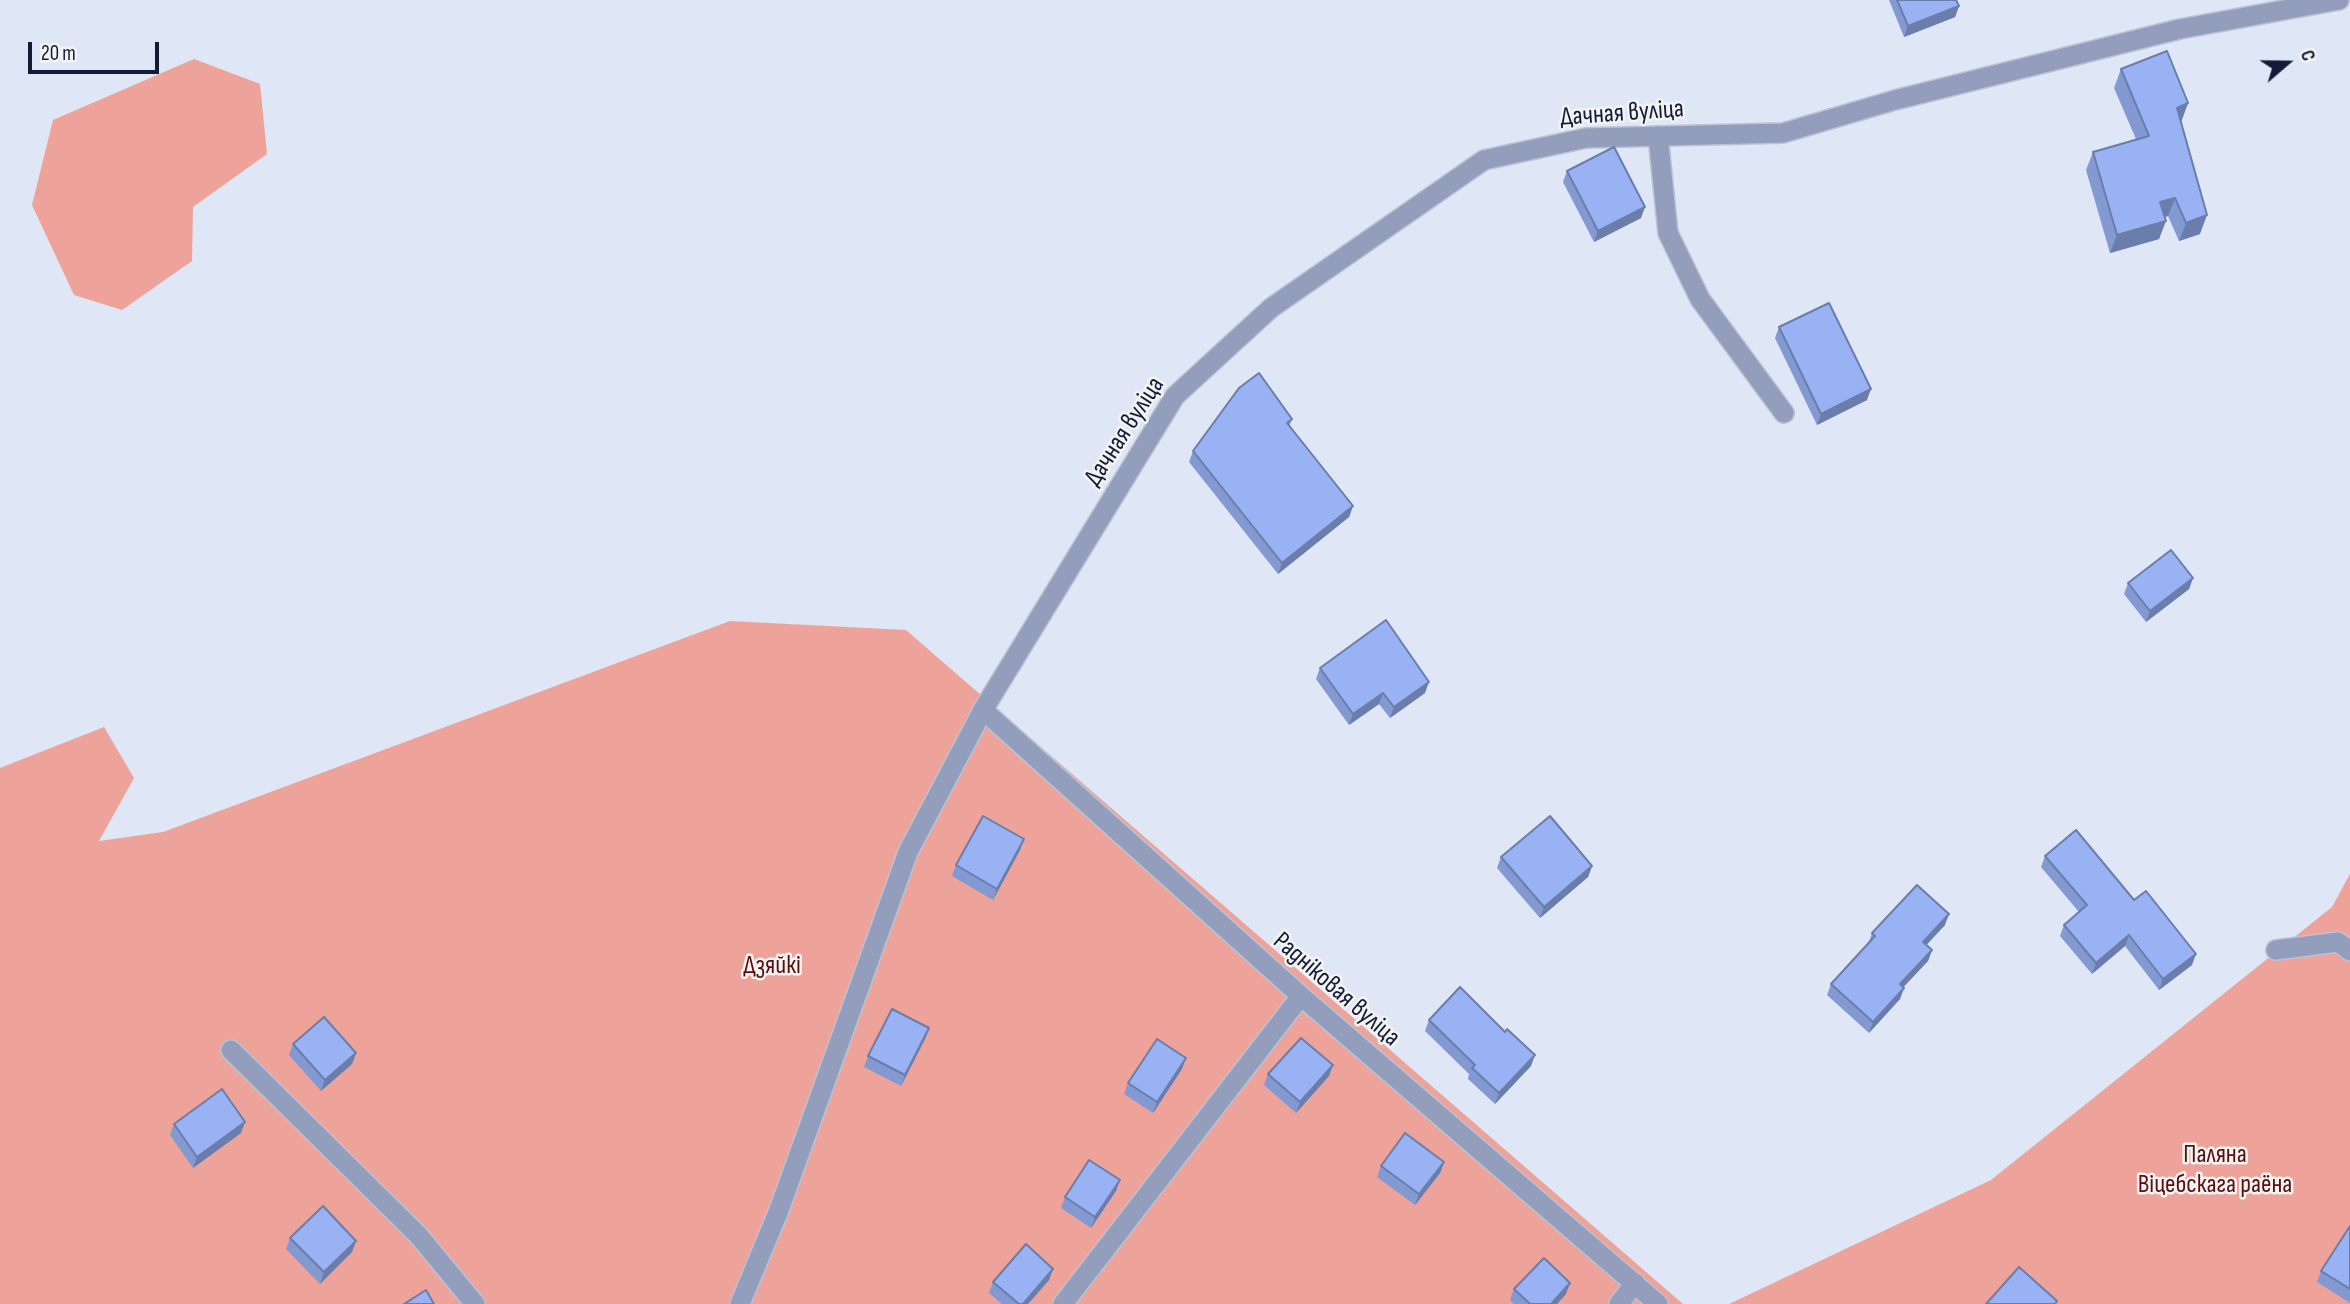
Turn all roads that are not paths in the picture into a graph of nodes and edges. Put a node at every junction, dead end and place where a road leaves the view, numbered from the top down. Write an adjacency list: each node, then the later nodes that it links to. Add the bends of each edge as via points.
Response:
1 (2339, 0): 2 (street, Дачная вуліца, via 2179,29 1783,133)
2 (1658, 136): 3 (street, via 1668,233 1700,299); 4 (street, Дачная вуліца, via 1586,138 1483,160 1271,309 1175,396)
3 (1784, 413)
4 (984, 710): 7 (street, Радніковая вуліца); 11 (street, Дачная вуліца, via 908,852 779,1210)
5 (2276, 950): 6 (street, via 2338,942)
6 (2350, 951)
7 (1301, 996): 9 (street, Радніковая вуліца); 12 (street)
8 (230, 1050): 10 (street, via 419,1236)
9 (1635, 1283): 13 (street); 14 (street, Радніковая вуліца)
10 (475, 1304)
11 (740, 1304)
12 (1063, 1304)
13 (1619, 1304)
14 (1658, 1304)

